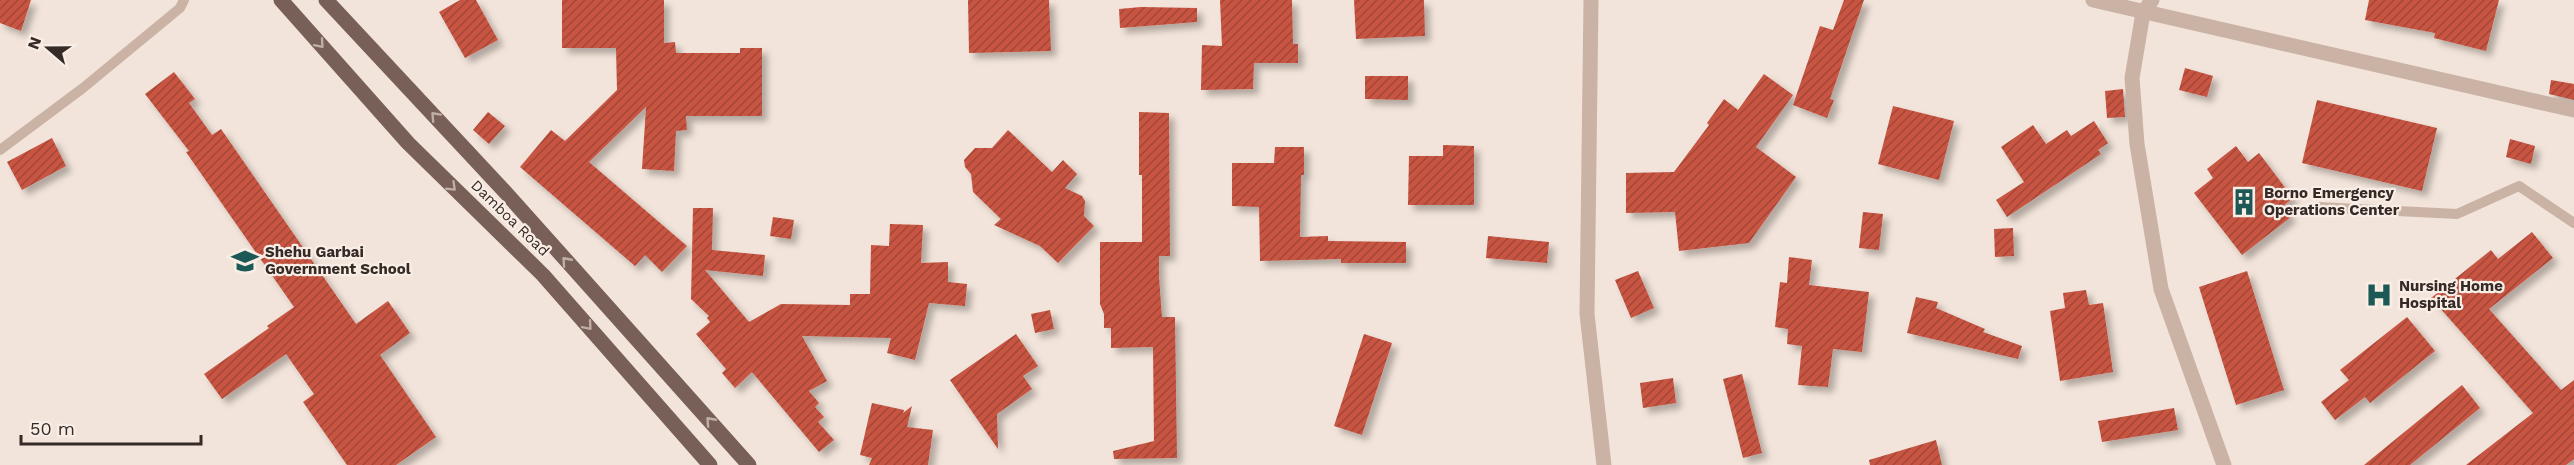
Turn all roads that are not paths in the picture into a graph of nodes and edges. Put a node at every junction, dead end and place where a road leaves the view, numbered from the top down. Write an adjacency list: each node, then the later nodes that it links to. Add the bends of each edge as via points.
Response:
1 (184, 0): 8 (lane, via 180,8 83,88)
2 (326, 0): 12 (main road, Damboa Road, one-way to 2)
3 (1591, 0): 13 (street, via 1587,314)
4 (2093, 0): 6 (street)
5 (287, 2): 11 (main road, Damboa Road, one-way to 11, via 408,143 543,275)
6 (2148, 6): 7 (street); 14 (street, via 2132,78 2137,144 2161,289)
7 (2574, 111)
8 (0, 150)
9 (2318, 207): 10 (lane, via 2457,214 2519,186)
10 (2574, 223)
11 (710, 465)
12 (749, 465)
13 (1604, 465)
14 (2224, 465)

